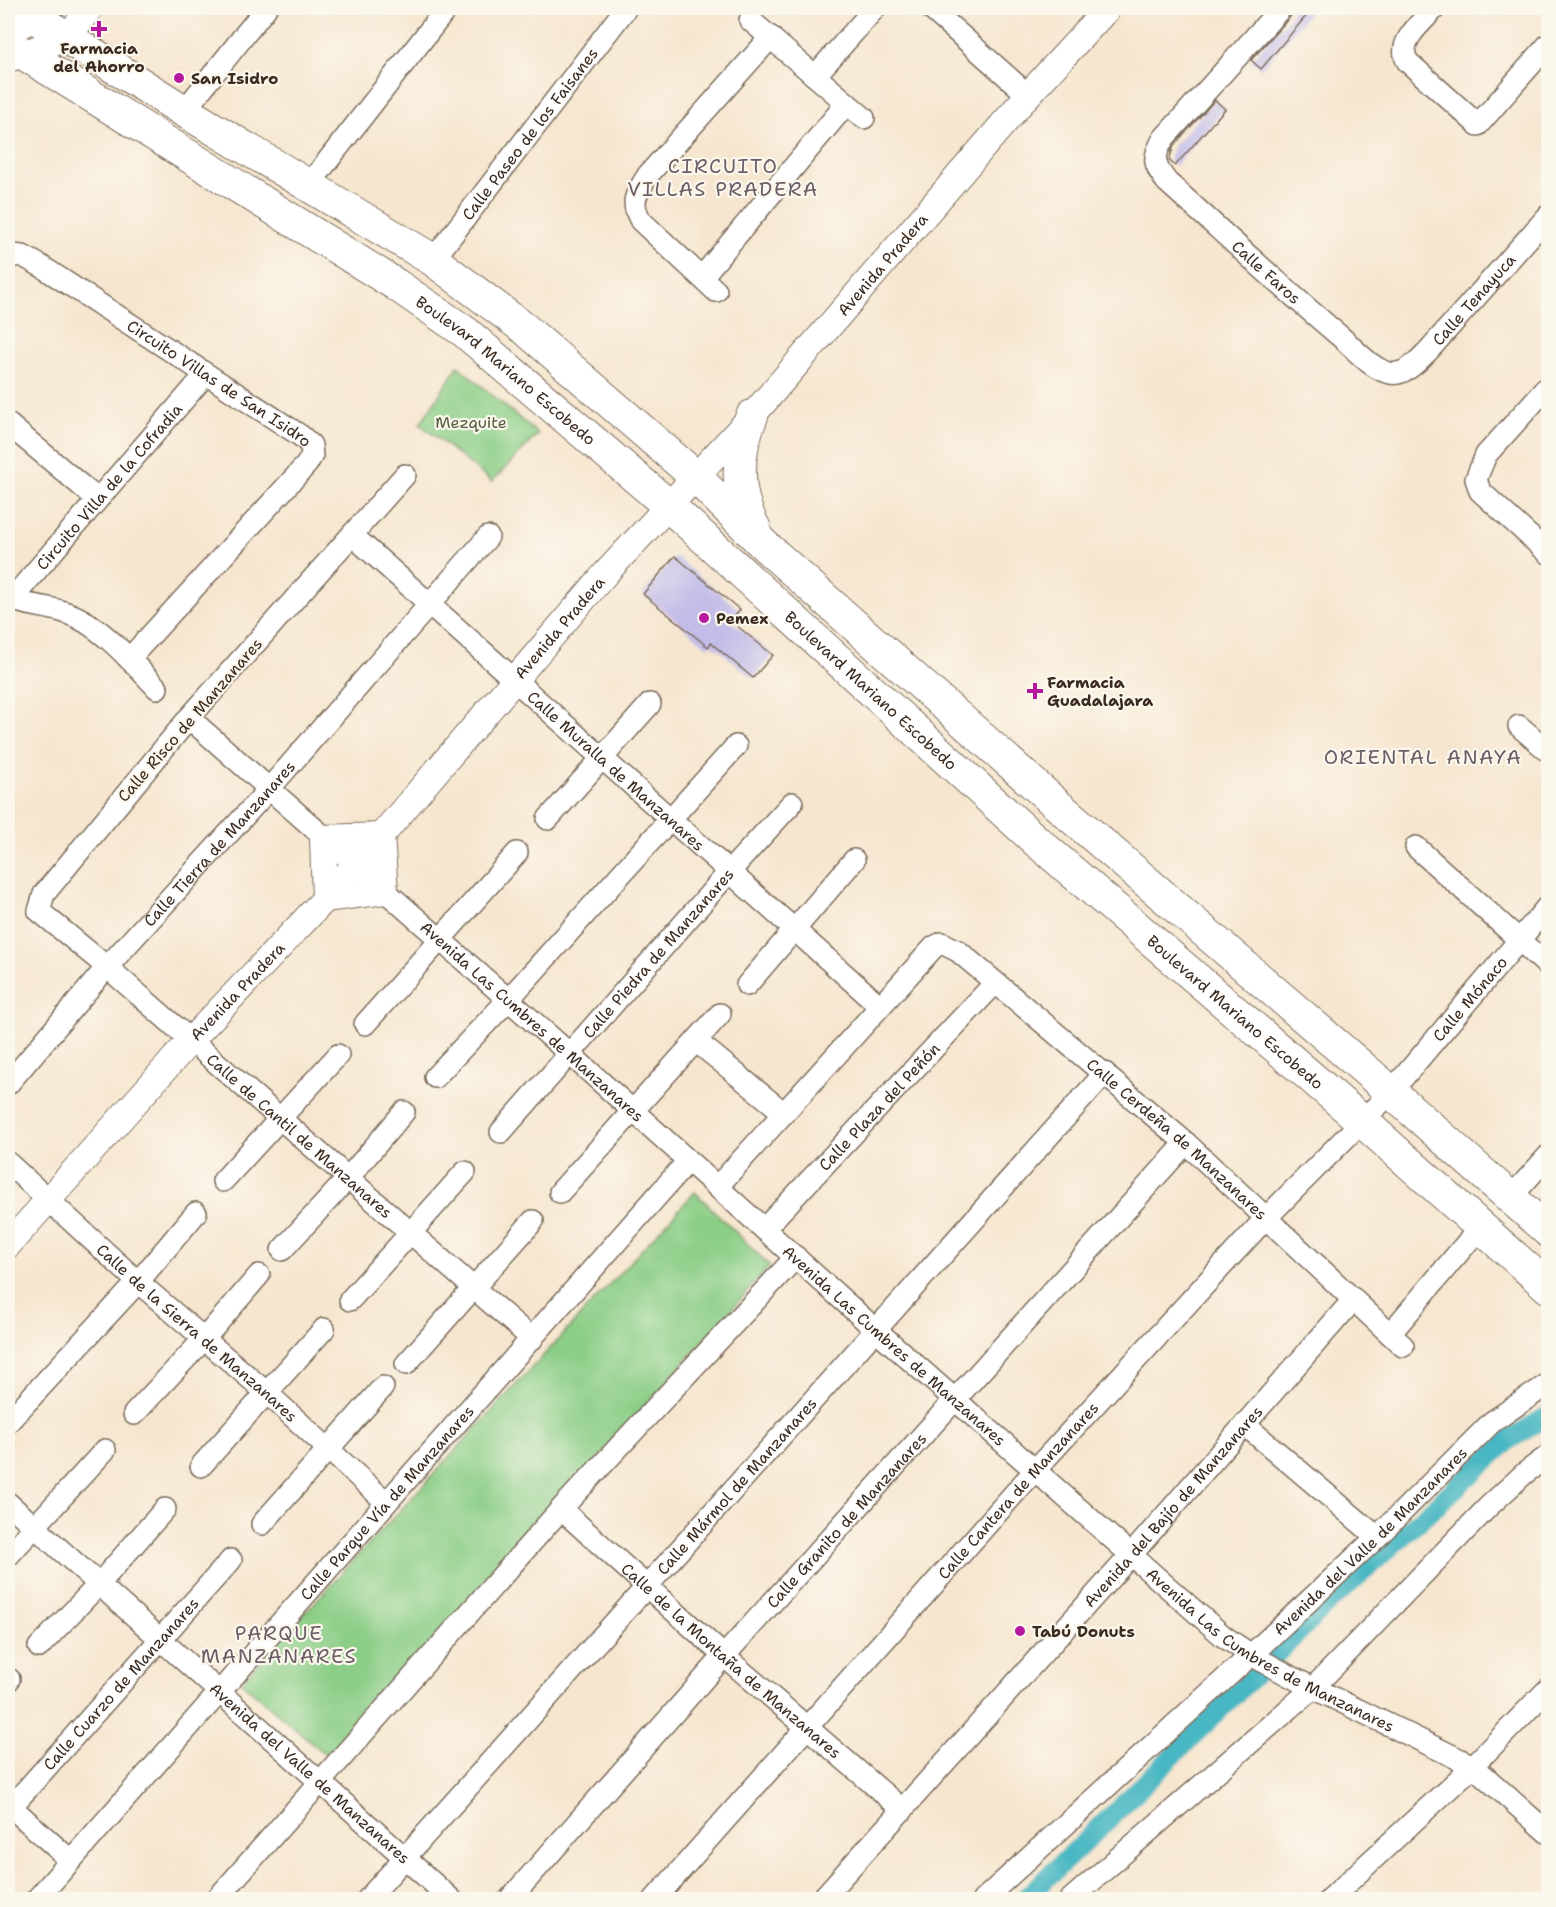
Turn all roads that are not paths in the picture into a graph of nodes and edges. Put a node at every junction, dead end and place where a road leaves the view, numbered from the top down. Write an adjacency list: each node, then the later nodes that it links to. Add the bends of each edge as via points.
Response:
1 (90, 8): 13 (street)
2 (266, 8): 19 (street)
3 (447, 8): 21 (street)
4 (626, 8): 24 (street, Calle Paseo de los Faisanes)
5 (875, 8): 16 (street)
6 (930, 8): 17 (street)
7 (1108, 8): 17 (street, Avenida Pradera)
8 (1281, 8): 26 (street, Calle Faros, via 1164,138 1154,160 1167,182 1313,314 1371,363)
9 (1435, 8): 14 (street, via 1408,40 1404,56 1478,125)
10 (34, 11): 13 (main road); 15 (street)
11 (750, 20): 12 (street)
12 (771, 37): 16 (street); 18 (street, via 648,175 634,200 641,221 709,284)
13 (67, 38): 15 (street); 19 (main road)
14 (1548, 45)
15 (12, 47): 33 (main road, Boulevard Mariano Escobedo, via 431,307)
16 (815, 76): 18 (street)
17 (1028, 94): 28 (street, Avenida Pradera)
18 (847, 104): 20 (street)
19 (184, 111): 21 (main road)
20 (864, 118)
21 (308, 186): 24 (main road)
22 (1548, 216): 26 (street, Calle Tenayuca, via 1428,351 1407,369)
23 (8, 255): 25 (street, Circuito Villas de San Isidro, via 23,256 41,266)
24 (433, 260): 31 (main road, via 525,329)
25 (206, 374): 32 (street, Circuito Villa de la Cofradia); 40 (street, Circuito Villas de San Isidro, via 301,436 310,445 312,455)
26 (1392, 374)
27 (1548, 386): 37 (street, via 1486,455 1476,479 1480,491)
28 (752, 416): 31 (street, Avenida Pradera); 36 (main road, via 742,447 741,495)
29 (8, 424): 32 (street)
30 (405, 475): 34 (street, Calle Risco de Manzanares)
31 (695, 477): 33 (street, Avenida Pradera); 36 (main road)
32 (97, 500): 38 (street, Circuito Villa de la Cofradia)
33 (669, 506): 41 (street, Avenida Pradera); 87 (main road, Boulevard Mariano Escobedo, via 1034,839)
34 (352, 535): 39 (street, Calle Muralla de Manzanares); 44 (street, Calle Risco de Manzanares)
35 (488, 537): 39 (street, Calle Tierra de Manzanares)
36 (764, 545): 82 (main road, via 1062,809)
37 (1548, 553)
38 (9, 599): 40 (street, via 69,613)
39 (429, 604): 41 (street, Calle Muralla de Manzanares); 49 (street, Calle Tierra de Manzanares)
40 (129, 658): 42 (street)
41 (515, 679): 48 (street, Calle Muralla de Manzanares); 53 (street, Avenida Pradera)
42 (157, 688)
43 (650, 704): 48 (street)
44 (189, 718): 49 (street, Avenida Las Cumbres de Manzanares); 63 (street, Calle Risco de Manzanares, via 44,894)
45 (1519, 726): 47 (street)
46 (736, 746): 52 (street)
47 (1548, 751)
48 (602, 758): 51 (street); 52 (street, Calle Muralla de Manzanares)
49 (269, 789): 54 (street, Avenida Las Cumbres de Manzanares); 68 (street, Calle Tierra de Manzanares)
50 (792, 802): 59 (street, Calle Piedra de Manzanares)
51 (548, 819)
52 (670, 819): 59 (street, Calle Muralla de Manzanares); 71 (street)
53 (381, 836): 54 (street); 58 (street, Avenida Pradera); 60 (street)
54 (323, 838): 58 (street, Avenida Las Cumbres de Manzanares); 61 (street)
55 (1416, 847): 66 (street)
56 (517, 853): 65 (street)
57 (854, 861): 64 (street)
58 (354, 865): 60 (street, Avenida Las Cumbres de Manzanares); 61 (street, Avenida Pradera)
59 (729, 872): 64 (street, Calle Muralla de Manzanares); 78 (street, Calle Piedra de Manzanares)
60 (385, 891): 61 (street); 65 (street, Avenida Las Cumbres de Manzanares)
61 (325, 899): 75 (street, Avenida Pradera)
62 (1548, 906): 66 (street, Calle Mónaco)
63 (39, 911): 68 (street, Calle de Cantil de Manzanares)
64 (795, 931): 70 (street); 72 (street, Calle Muralla de Manzanares)
65 (440, 940): 71 (street, Avenida Las Cumbres de Manzanares); 74 (street)
66 (1519, 941): 67 (street); 82 (street, Calle Mónaco)
67 (1548, 966)
68 (107, 967): 75 (street, Calle de Cantil de Manzanares); 81 (street, Calle Tierra de Manzanares)
69 (995, 983): 72 (street, Calle Cerdeña de Manzanares, via 958,951 942,943); 79 (street, Calle Cerdeña de Manzanares); 104 (street, Calle Plaza del Peñón)
70 (747, 985)
71 (508, 1000): 78 (street, Avenida Las Cumbres de Manzanares); 80 (street)
72 (880, 1005): 85 (street)
73 (720, 1014): 76 (street)
74 (365, 1024)
75 (190, 1041): 86 (street, Calle de Cantil de Manzanares); 99 (street, Avenida Pradera)
76 (696, 1041): 83 (street); 85 (street)
77 (338, 1055): 86 (street)
78 (571, 1055): 83 (street, Avenida Las Cumbres de Manzanares); 88 (street, Calle Piedra de Manzanares)
79 (1105, 1073): 89 (street, Calle Cerdeña de Manzanares); 117 (street, Calle Mármol de Manzanares)
80 (435, 1077)
81 (8, 1084)
82 (1391, 1092): 87 (street, Calle Cantera de Manzanares); 98 (main road)
83 (631, 1111): 91 (street, Avenida Las Cumbres de Manzanares); 97 (street)
84 (404, 1112): 94 (street)
85 (784, 1113): 96 (street)
86 (281, 1119): 94 (street, Calle de Cantil de Manzanares); 95 (street)
87 (1362, 1120): 101 (street, Calle Cantera de Manzanares); 103 (main road, Boulevard Mariano Escobedo)
88 (501, 1132)
89 (1186, 1143): 101 (street, Calle Cerdeña de Manzanares); 124 (street, Calle Granito de Manzanares)
90 (1548, 1156): 98 (street)
91 (688, 1161): 96 (street, Avenida Las Cumbres de Manzanares); 119 (street, Calle Parque Vía de Manzanares)
92 (8, 1162): 99 (street, Calle de la Sierra de Manzanares)
93 (465, 1172): 106 (street)
94 (349, 1177): 106 (street, Calle de Cantil de Manzanares); 108 (street)
95 (223, 1181)
96 (717, 1187): 104 (street, Avenida Las Cumbres de Manzanares)
97 (560, 1192)
98 (1510, 1197): 105 (main road)
99 (48, 1199): 107 (street, Avenida Pradera); 111 (street, Calle de la Sierra de Manzanares)
100 (196, 1213): 111 (street)
101 (1265, 1219): 114 (street, Calle Cerdeña de Manzanares); 132 (street, Calle Cantera de Manzanares)
102 (533, 1221): 112 (street)
103 (1481, 1226): 113 (main road, Boulevard Mariano Escobedo); 114 (street, Calle Cerdeña de Manzanares, via 1396,1340)
104 (764, 1229): 109 (street, Avenida Las Cumbres de Manzanares)
105 (1548, 1231)
106 (411, 1233): 112 (street, Calle de Cantil de Manzanares); 115 (street)
107 (8, 1245)
108 (282, 1250)
109 (796, 1257): 117 (street, Avenida Las Cumbres de Manzanares); 136 (street)
110 (259, 1275): 118 (street)
111 (138, 1282): 118 (street, Calle de la Sierra de Manzanares); 126 (street)
112 (473, 1287): 119 (street, Calle de Cantil de Manzanares); 120 (street)
113 (1548, 1287)
114 (1354, 1299): 127 (street, Avenida del Bajío de Manzanares)
115 (350, 1300)
116 (324, 1329): 123 (street)
117 (876, 1330): 124 (street, Avenida Las Cumbres de Manzanares); 144 (street, Calle Mármol de Manzanares)
118 (204, 1339): 123 (street, Calle de la Sierra de Manzanares); 125 (street)
119 (532, 1339): 133 (street, Calle Parque Vía de Manzanares)
120 (406, 1364)
121 (1548, 1384): 139 (street, Avenida del Valle de Manzanares, via 1492,1422)
122 (383, 1387): 128 (street)
123 (267, 1393): 128 (street, Calle de la Sierra de Manzanares); 131 (street)
124 (956, 1400): 132 (street, Avenida Las Cumbres de Manzanares); 147 (street, Calle Granito de Manzanares)
125 (134, 1413)
126 (8, 1422)
127 (1245, 1425): 139 (street); 140 (street, Avenida del Bajío de Manzanares)
128 (327, 1448): 133 (street, Calle de la Sierra de Manzanares); 137 (street)
129 (105, 1450): 138 (street)
130 (1548, 1456): 149 (street, via 1489,1506)
131 (201, 1466)
132 (1036, 1469): 140 (street, Avenida Las Cumbres de Manzanares); 152 (street, Calle Cantera de Manzanares)
133 (386, 1502): 151 (street, Calle Parque Vía de Manzanares)
134 (8, 1503): 138 (street, Avenida del Valle de Manzanares)
135 (165, 1509): 143 (street)
136 (561, 1509): 144 (street, Calle de la Montaña de Manzanares); 154 (street)
137 (262, 1524)
138 (34, 1527): 141 (street); 143 (street, Avenida del Valle de Manzanares)
139 (1377, 1536): 148 (street, Avenida del Valle de Manzanares)
140 (1131, 1555): 148 (street, Avenida Las Cumbres de Manzanares, via 1224,1636); 156 (street, Avenida del Bajío de Manzanares)
141 (8, 1556)
142 (231, 1560): 145 (street, Calle Cuarzo de Manzanares)
143 (99, 1584): 145 (street, Avenida del Valle de Manzanares); 146 (street)
144 (647, 1585): 147 (street, Calle de la Montaña de Manzanares); 158 (street, Calle Mármol de Manzanares)
145 (162, 1640): 151 (street, Avenida del Valle de Manzanares); 155 (street, Calle Cuarzo de Manzanares)
146 (39, 1647)
147 (724, 1656): 152 (street, Calle de la Montaña de Manzanares); 164 (street, Calle Granito de Manzanares)
148 (1254, 1656): 149 (street, Avenida Las Cumbres de Manzanares); 167 (street, Avenida del Valle de Manzanares)
149 (1307, 1685): 153 (street, Avenida Las Cumbres de Manzanares); 168 (street)
150 (1548, 1689): 153 (street)
151 (220, 1692): 154 (street, Avenida del Valle de Manzanares); 159 (street, Calle Parque Vía de Manzanares)
152 (806, 1728): 156 (street, Calle de la Montaña de Manzanares); 165 (street, Calle Cantera de Manzanares)
153 (1473, 1766): 157 (street, Avenida Las Cumbres de Manzanares); 169 (street)
154 (320, 1780): 158 (street, Avenida del Valle de Manzanares); 161 (street)
155 (9, 1805): 159 (street)
156 (903, 1809): 166 (street, Avenida del Bajío de Manzanares)
157 (1548, 1833)
158 (404, 1858): 162 (street, Calle Mármol de Manzanares); 163 (street, Avenida del Valle de Manzanares)
159 (70, 1860): 160 (street, Calle Parque Vía de Manzanares)
160 (36, 1899)
161 (216, 1899)
162 (367, 1899)
163 (452, 1899)
164 (509, 1899)
165 (654, 1899)
166 (821, 1899)
167 (983, 1899)
168 (1070, 1899)
169 (1329, 1899)

